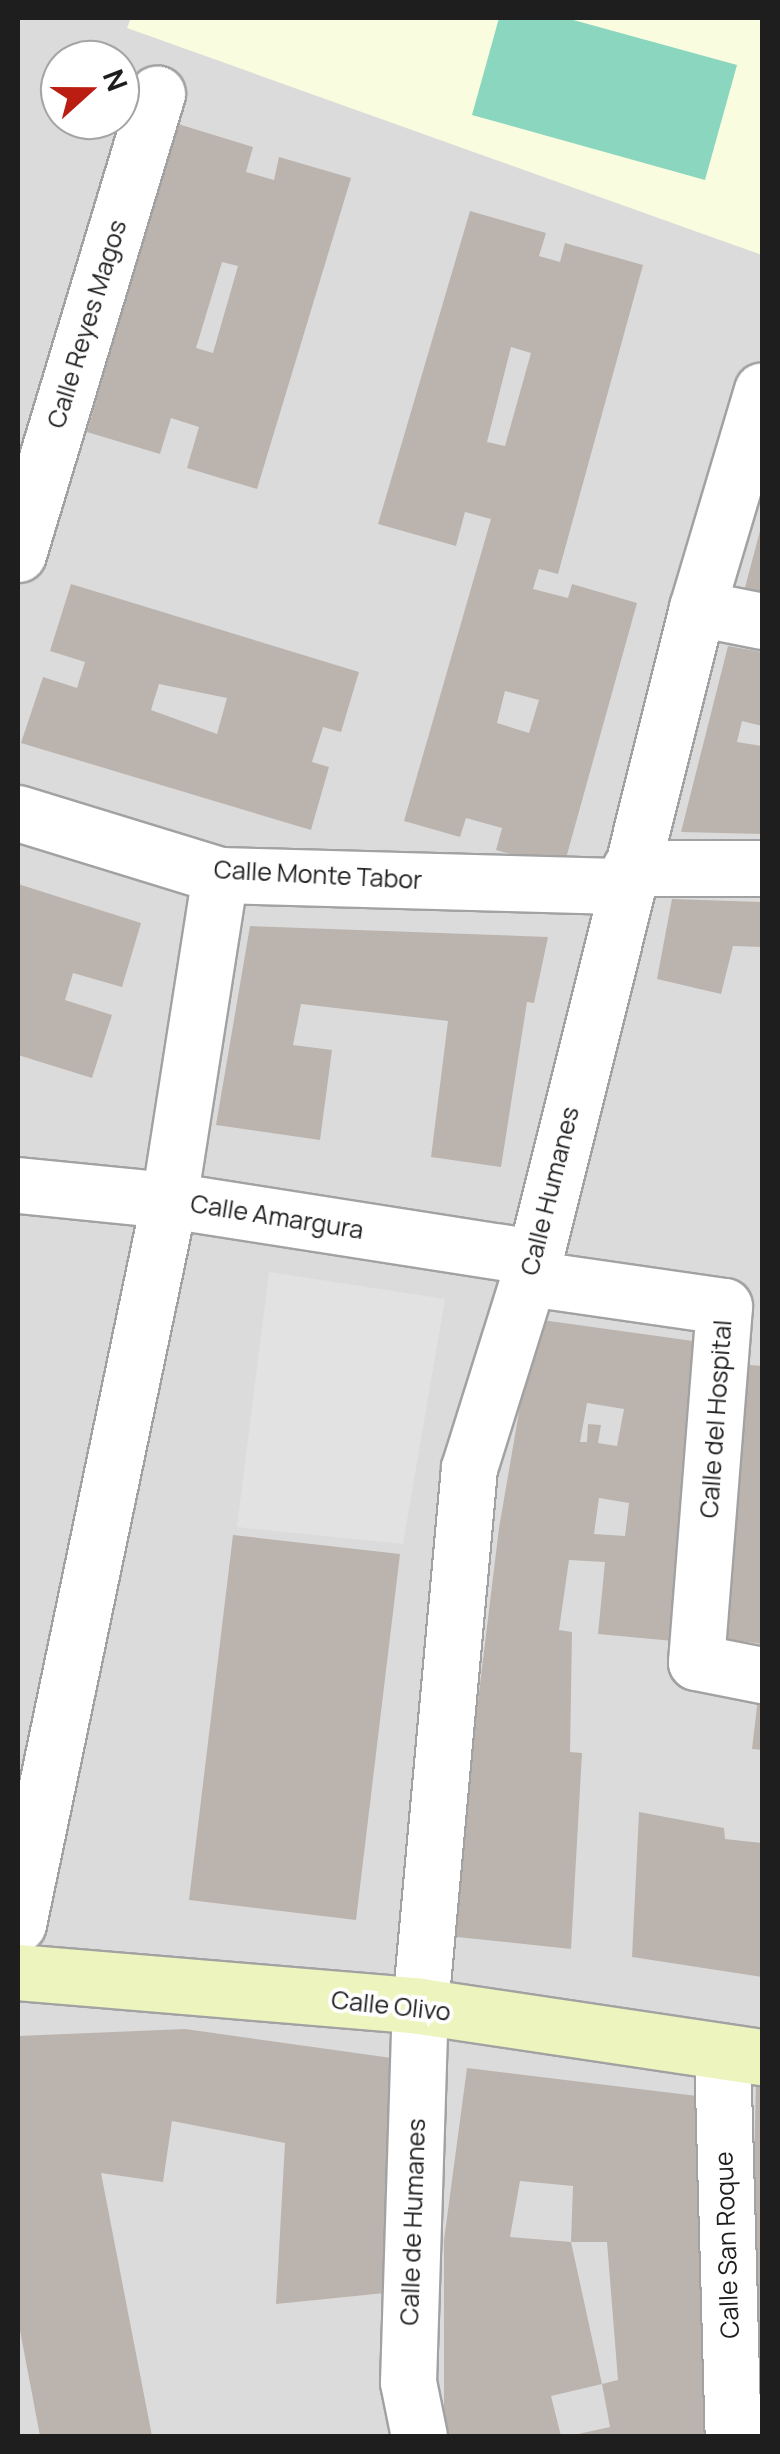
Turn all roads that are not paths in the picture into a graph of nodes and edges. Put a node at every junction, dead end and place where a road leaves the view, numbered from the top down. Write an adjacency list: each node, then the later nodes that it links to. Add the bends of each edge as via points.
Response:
1 (157, 93): 3 (street, Calle Reyes Magos)
2 (762, 390): 4 (street, Calle Humanes)
3 (18, 554)
4 (697, 608): 5 (street); 9 (street, Calle Humanes)
5 (762, 621)
6 (18, 813): 8 (street, Calle Monte Tabor)
7 (762, 868): 9 (street, Calle Monte Tabor)
8 (220, 875): 9 (street, Calle Monte Tabor); 11 (street)
9 (628, 877): 12 (street, Calle Humanes)
10 (18, 1186): 11 (street, Calle Amargura)
11 (169, 1200): 12 (street, Calle Amargura); 14 (street)
12 (532, 1267): 13 (street, Calle del Hospital, via 724,1306 696,1662); 16 (street, Calle Humanes, via 469,1468)
13 (762, 1675)
14 (18, 1924)
15 (18, 1972): 16 (street, Calle Olivo)
16 (420, 2006): 17 (street, Calle Olivo); 18 (street, Calle de Humanes, via 408,2382)
17 (742, 2055): 19 (street, Calle San Roque)
18 (419, 2436)
19 (733, 2436)

